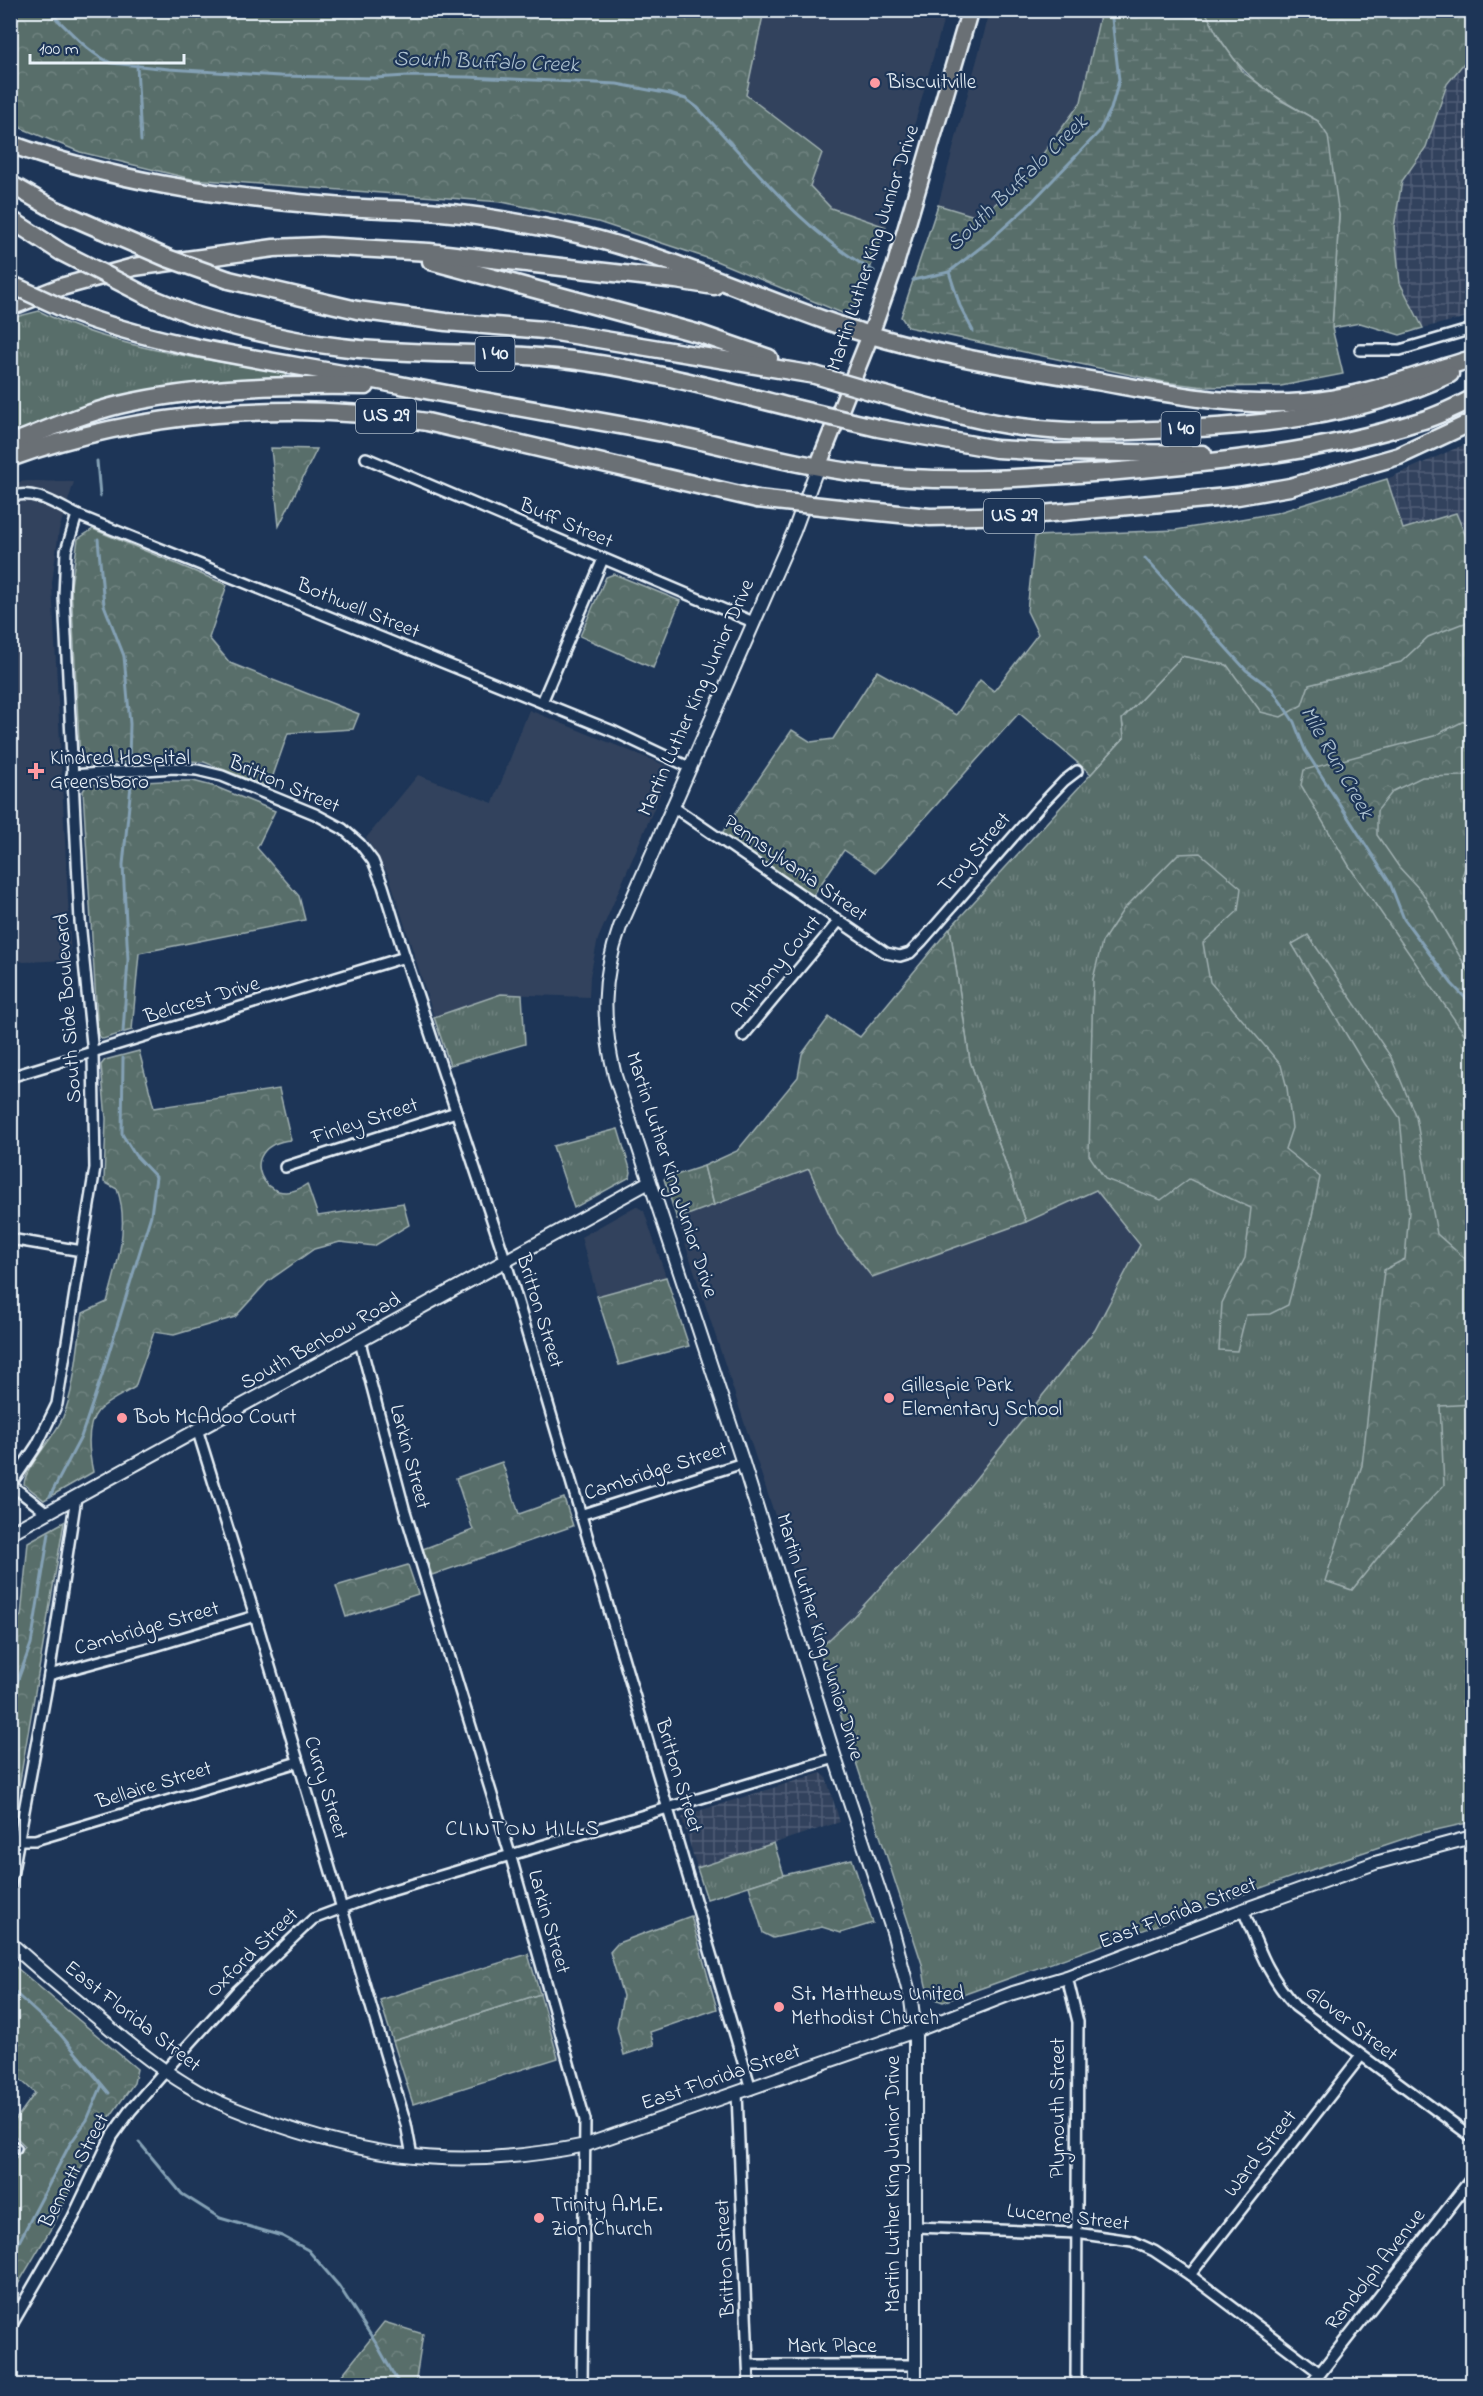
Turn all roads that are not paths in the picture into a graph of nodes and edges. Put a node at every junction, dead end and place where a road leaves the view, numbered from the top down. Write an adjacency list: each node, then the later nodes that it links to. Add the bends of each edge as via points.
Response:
1 (970, 10): 10 (highway, Martin Luther King Junior Drive, via 895,266)
2 (10, 144): 7 (highway, via 184,190 446,213 553,229 644,252)
3 (10, 184): 13 (highway, I 40, bridge, via 54,209 229,280 357,310 544,330)
4 (10, 219): 18 (highway, I 40, bridge, via 61,252 149,297 191,314 278,338 342,348 585,362 878,428 996,449)
5 (374, 249): 7 (highway, via 676,280); 8 (highway, via 274,248 134,267 61,286); 13 (highway, via 438,262 700,334)
6 (10, 284): 15 (highway, bridge, via 105,325 157,339)
7 (754, 293): 10 (highway)
8 (10, 307)
9 (1473, 329): 11 (street, via 1400,350)
10 (870, 336): 12 (highway, via 1022,369 1180,396 1255,404 1308,402 1373,390); 21 (highway, Martin Luther King Junior Drive)
11 (1360, 350)
12 (1473, 361): 13 (highway, I 40, bridge, via 1425,386 1297,418 1194,429 1088,432 1020,427)
13 (815, 375)
14 (1473, 399): 18 (highway, I 40, via 1421,421)
15 (483, 402): 17 (highway, via 371,387 223,389 117,406); 21 (highway, via 669,434)
16 (1473, 422): 19 (highway, US 29, bridge, via 1399,456 1290,487 1238,496 1031,516 930,518 758,499 487,435 381,415 252,413 162,421 81,436)
17 (10, 444)
18 (1264, 455): 21 (highway, via 1101,472 962,479 863,474)
19 (10, 458)
20 (366, 458): 24 (street, Buff Street)
21 (818, 466): 25 (main road, Martin Luther King Junior Drive)
22 (10, 497): 23 (street, Bothwell Street, via 27,494 46,499)
23 (77, 515): 26 (street, Bothwell Street); 29 (street, South Side Boulevard, via 66,551 63,596)
24 (603, 559): 25 (street, Buff Street); 26 (street)
25 (753, 622): 27 (main road, Martin Luther King Junior Drive)
26 (542, 702): 27 (street, Bothwell Street)
27 (689, 766): 30 (main road, Martin Luther King Junior Drive)
28 (1077, 771): 32 (street, Troy Street, via 1041,805 922,941 910,953)
29 (72, 776): 33 (street, Britton Street, via 174,768 197,770 222,776 343,829 373,861); 35 (street, South Side Boulevard)
30 (672, 806): 31 (street, Pennsylvania Street); 39 (main road, Martin Luther King Junior Drive, via 620,927 607,969 605,997 610,1052)
31 (838, 922): 32 (street, Pennsylvania Street, via 886,953); 34 (street, Anthony Court)
32 (900, 956)
33 (405, 957): 35 (street, Belcrest Drive); 37 (street, Britton Street)
34 (743, 1036)
35 (93, 1054): 36 (street, Belcrest Drive); 41 (street, South Side Boulevard, via 95,1168)
36 (10, 1077)
37 (456, 1112): 38 (street, Finley Street); 42 (street, Britton Street)
38 (285, 1167)
39 (649, 1182): 42 (main road, South Benbow Road); 45 (main road, Martin Luther King Junior Drive)
40 (10, 1239): 41 (street)
41 (82, 1251): 46 (street, South Side Boulevard, via 57,1404 38,1446)
42 (506, 1262): 43 (main road, South Benbow Road); 49 (street, Britton Street)
43 (360, 1342): 44 (main road, South Benbow Road); 58 (street, Larkin Street, via 404,1508)
44 (198, 1432): 47 (main road, South Benbow Road); 51 (street, Curry Street)
45 (743, 1463): 49 (street, Cambridge Street); 53 (main road, Martin Luther King Junior Drive)
46 (11, 1484): 48 (street)
47 (76, 1497): 48 (main road, South Benbow Road); 52 (street)
48 (47, 1513): 50 (main road, South Benbow Road)
49 (580, 1515): 55 (street, Britton Street)
50 (10, 1533)
51 (255, 1616): 52 (street, Cambridge Street); 54 (street, Curry Street)
52 (49, 1675): 57 (street)
53 (835, 1758): 55 (street, Oxford Street); 64 (main road, Martin Luther King Junior Drive, via 893,1932)
54 (298, 1762): 57 (street, Bellaire Street, via 35,1840); 60 (street, Curry Street)
55 (669, 1808): 58 (street, Oxford Street); 67 (street, Britton Street)
56 (1473, 1837): 61 (main road, East Florida Street, via 1375,1863)
57 (19, 1840): 59 (street)
58 (510, 1854): 60 (street, Oxford Street); 70 (street, Larkin Street, via 573,2073 585,2120)
59 (10, 1887)
60 (342, 1906): 66 (street, Oxford Street, via 314,1919 293,1936); 71 (street, Curry Street)
61 (1243, 1910): 63 (main road, East Florida Street); 65 (street, Glover Street, via 1276,1985 1295,2006)
62 (10, 1943): 66 (main road, East Florida Street)
63 (1067, 1977): 64 (main road, East Florida Street, via 1013,1993); 74 (street, Plymouth Street, via 1078,2022)
64 (915, 2031): 67 (main road, East Florida Street); 73 (main road, Martin Luther King Junior Drive)
65 (1361, 2056): 69 (street, Glover Street); 75 (street, Ward Street)
66 (165, 2071): 71 (main road, East Florida Street, via 227,2106 291,2129 337,2144); 76 (street, Bennett Street, via 112,2136 73,2218)
67 (751, 2089): 68 (main road, East Florida Street)
68 (737, 2093): 70 (main road, East Florida Street); 77 (street, Britton Street)
69 (1473, 2137)
70 (586, 2145): 71 (main road, East Florida Street, via 503,2158); 80 (street, Larkin Street)
71 (412, 2156)
72 (1473, 2178): 79 (street, Randolph Avenue)
73 (915, 2227): 74 (street, Lucerne Street); 78 (main road, Martin Luther King Junior Drive)
74 (1076, 2233): 75 (street, Lucerne Street, via 1132,2241); 83 (street, Plymouth Street)
75 (1190, 2275): 79 (street, Lucerne Street)
76 (10, 2326)
77 (749, 2365): 78 (street, Mark Place); 81 (street, Britton Street)
78 (915, 2365): 82 (main road, Martin Luther King Junior Drive)
79 (1320, 2373): 84 (street, Randolph Avenue)
80 (582, 2385)
81 (748, 2385)
82 (915, 2385)
83 (1076, 2385)
84 (1310, 2385)

